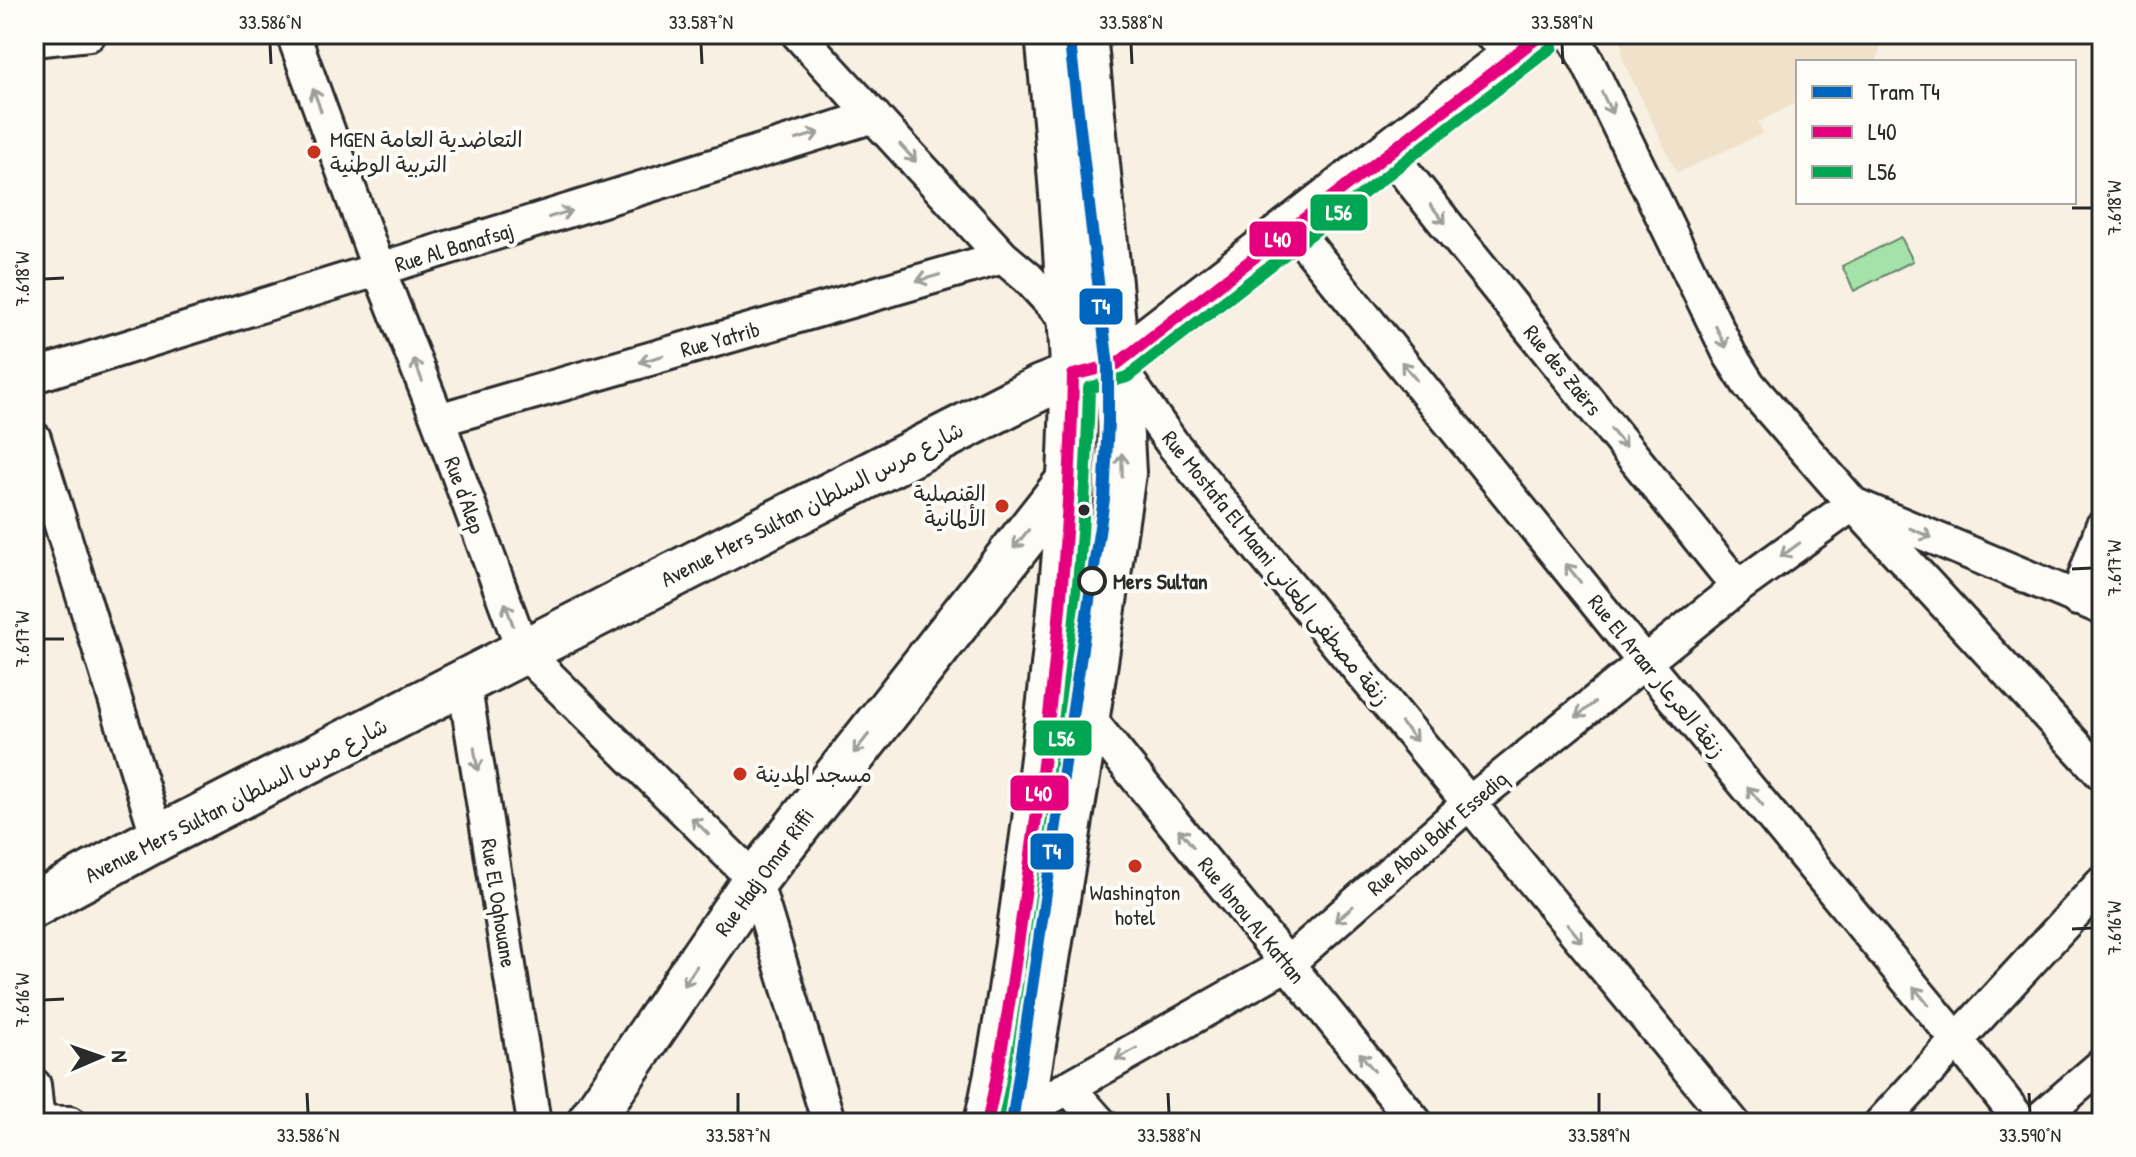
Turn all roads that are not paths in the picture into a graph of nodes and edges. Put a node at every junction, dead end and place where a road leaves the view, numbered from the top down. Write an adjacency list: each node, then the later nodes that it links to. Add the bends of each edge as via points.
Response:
1 (89, 34): 7 (street)
2 (293, 34): 13 (street, Rue d'Alep, one-way to 2)
3 (1048, 34): 14 (street)
4 (1084, 34): 15 (street)
5 (1572, 34): 21 (street, one-way to 21, via 1730,355 1749,385)
6 (806, 37): 9 (street, Rue Mostafa El Maani زنقة مصطفى المعاني)
7 (34, 40)
8 (1517, 40): 10 (street, Avenue Mers Sultan شارع مرس السلطان)
9 (874, 116): 12 (street, Rue Mostafa El Maani زنقة مصطفى المعاني, one-way to 12); 13 (street, Rue Al Banafsaj, one-way to 9)
10 (1389, 153): 11 (street, Avenue Mers Sultan شارع مرس السلطان); 23 (street, Rue des Zaërs, one-way to 23)
11 (1291, 229): 15 (street, Avenue Mers Sultan شارع مرس السلطان); 26 (street, Rue El Araar زنقة العرعار, one-way to 11)
12 (1003, 257): 14 (street, Rue Mostafa El Maani زنقة مصطفى المعاني); 18 (street, Rue Yatrib, one-way to 18)
13 (379, 270): 17 (street, Rue Al Banafsaj); 18 (street, Rue d'Alep, one-way to 13)
14 (1071, 326): 15 (street, Rue Mostafa El Maani زنقة مصطفى المعاني); 16 (street)
15 (1117, 364): 16 (street, Avenue Mers Sultan شارع مرس السلطان); 28 (street, one-way to 15, via 1123,473); 30 (street, Rue Mostafa El Maani زنقة مصطفى المعاني, one-way to 30, via 1172,443)
16 (1073, 375): 20 (street); 25 (street, Avenue Mers Sultan شارع مرس السلطان)
17 (34, 376)
18 (438, 420): 25 (street, Rue d'Alep, one-way to 18)
19 (34, 438): 31 (street)
20 (1070, 479): 32 (street, Rue Hadj Omar Riffi, one-way to 32); 40 (street, via 1044,751 998,1074)
21 (1853, 504): 23 (street, Rue Abou Bakr Essediq, one-way to 23); 24 (street, one-way to 24); 29 (street)
22 (2102, 527): 24 (street)
23 (1738, 587): 26 (street, Rue Abou Bakr Essediq)
24 (2090, 603)
25 (523, 651): 27 (street, Avenue Mers Sultan شارع مرس السلطان); 32 (street, Rue d'Alep, one-way to 25)
26 (1645, 663): 30 (street, Rue Abou Bakr Essediq, one-way to 30); 36 (street, Rue El Araar زنقة العرعار, one-way to 26)
27 (464, 682): 31 (street, Avenue Mers Sultan شارع مرس السلطان); 43 (street, Rue El Oqhouane, one-way to 43)
28 (1087, 716): 35 (street, Rue Ibnou Al Kattan, one-way to 28); 40 (street)
29 (2102, 774)
30 (1468, 804): 35 (street, Rue Abou Bakr Essediq, one-way to 35); 48 (street, Rue Mostafa El Maani زنقة مصطفى المعاني, one-way to 48)
31 (158, 838): 34 (street, Avenue Mers Sultan شارع مرس السلطان)
32 (755, 880): 44 (street, Rue Hadj Omar Riffi, one-way to 44); 45 (street)
33 (2102, 883): 36 (street)
34 (34, 905)
35 (1287, 964): 39 (street, Rue Abou Bakr Essediq, one-way to 39); 47 (street, Rue Ibnou Al Kattan, one-way to 35)
36 (1957, 1040): 49 (street); 50 (street, Rue El Araar زنقة العرعار)
37 (2102, 1065): 51 (street)
38 (34, 1085): 41 (street)
39 (1068, 1087): 40 (street, Rue Abou Bakr Essediq); 46 (street)
40 (1006, 1121)
41 (38, 1122): 42 (street)
42 (70, 1123)
43 (534, 1123)
44 (589, 1123)
45 (829, 1123)
46 (1100, 1123)
47 (1416, 1123)
48 (1733, 1123)
49 (1881, 1123)
50 (2022, 1123)
51 (2035, 1123)

